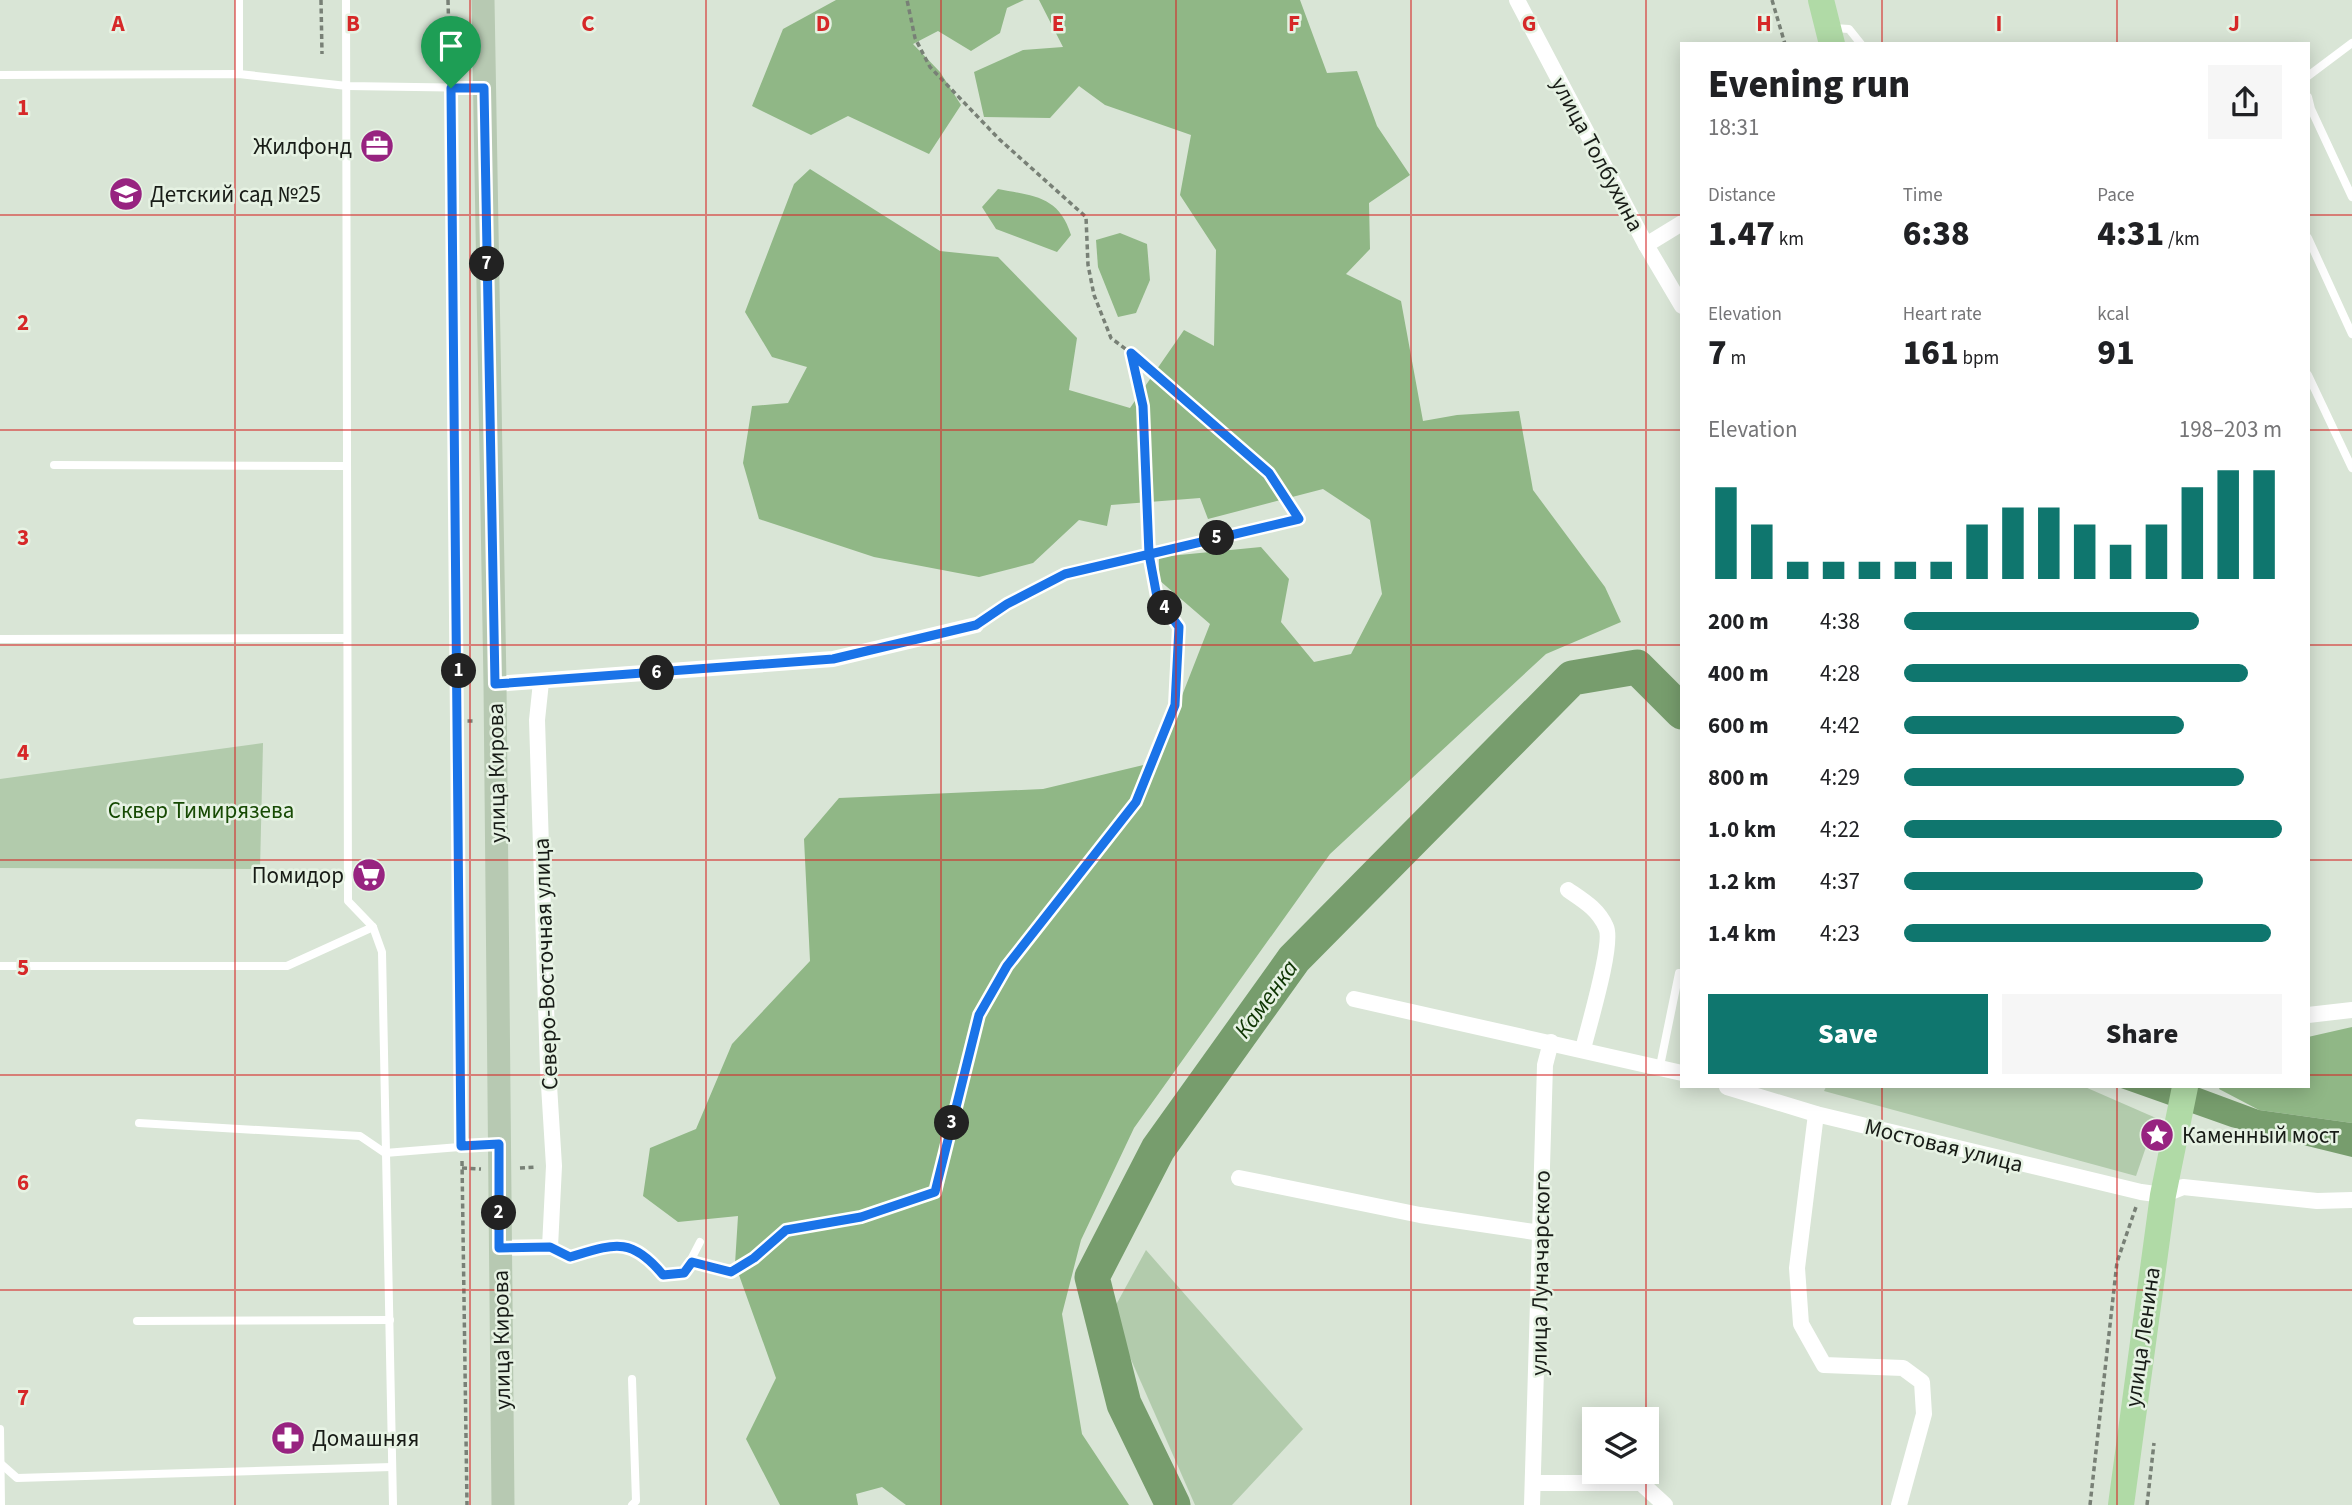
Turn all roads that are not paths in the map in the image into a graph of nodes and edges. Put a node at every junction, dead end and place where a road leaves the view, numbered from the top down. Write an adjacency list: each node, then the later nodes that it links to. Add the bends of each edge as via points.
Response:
1 (239, 0): 9 (lane)
2 (346, 0): 12 (lane)
3 (483, 0): 13 (street, улица Кирова)
4 (1517, 0): 18 (street, улица Толбухина)
5 (1821, 0): 6 (main road)
6 (1830, 36): 7 (lane, via 1849,29)
7 (1859, 42)
8 (2352, 43): 10 (lane)
9 (239, 74): 11 (lane); 12 (lane)
10 (2310, 74)
11 (0, 75)
12 (347, 86): 13 (lane); 23 (lane)
13 (484, 88): 29 (street, улица Кирова)
14 (2310, 105): 15 (lane)
15 (2352, 197)
16 (1680, 224): 18 (street)
17 (2310, 242): 20 (lane)
18 (1646, 245): 19 (street, улица Толбухина)
19 (1680, 303)
20 (2352, 334)
21 (2310, 379): 24 (lane)
22 (54, 465): 23 (lane)
23 (346, 466): 26 (lane)
24 (2352, 468)
25 (976, 625): 28 (street, via 833,659)
26 (346, 638): 27 (lane); 31 (lane, via 348,901)
27 (0, 639)
28 (541, 682): 29 (street); 52 (street, Северо-Восточная улица, via 537,720 554,1166)
29 (495, 684): 45 (street, улица Кирова)
30 (1568, 890): 38 (street, via 1593,907 1608,930)
31 (373, 927): 32 (lane, via 287,966); 46 (lane, via 382,952)
32 (0, 966)
33 (1679, 973): 39 (lane)
34 (1354, 999): 37 (street)
35 (2352, 1010): 36 (street)
36 (2310, 1015)
37 (1551, 1042): 38 (street); 50 (street, улица Луначарского, via 1545,1065)
38 (1583, 1049): 39 (street)
39 (1660, 1066): 40 (street)
40 (1680, 1072)
41 (1730, 1088): 43 (street, Мостовая улица)
42 (2185, 1088): 48 (main road, улица Ленина)
43 (1816, 1114): 48 (street, Мостовая улица); 67 (street, via 1797,1268 1801,1324 1824,1365 1903,1368 1922,1382 1924,1414)
44 (139, 1123): 46 (lane, via 360,1136)
45 (499, 1144): 46 (lane); 53 (street, улица Кирова)
46 (385, 1153): 54 (lane)
47 (1239, 1178): 50 (street, via 1420,1215)
48 (2157, 1185): 49 (street, via 2317,1201); 68 (main road, улица Ленина)
49 (2352, 1200)
50 (1541, 1233): 60 (street, улица Луначарского)
51 (701, 1242): 52 (lane, via 684,1273 663,1275 634,1247 612,1244 570,1257)
52 (550, 1247): 53 (street)
53 (499, 1248): 63 (street, улица Кирова)
54 (390, 1320): 55 (lane); 59 (lane)
55 (137, 1321)
56 (632, 1380): 64 (lane, via 636,1501)
57 (0, 1429): 58 (lane)
58 (0, 1463): 59 (lane, via 17,1478); 61 (lane)
59 (392, 1467): 62 (lane)
60 (1534, 1483): 65 (street, улица Луначарского); 66 (street, via 1640,1483)
61 (1, 1505)
62 (393, 1505)
63 (503, 1505)
64 (632, 1505)
65 (1532, 1505)
66 (1665, 1505)
67 (1899, 1505)
68 (2121, 1505)

